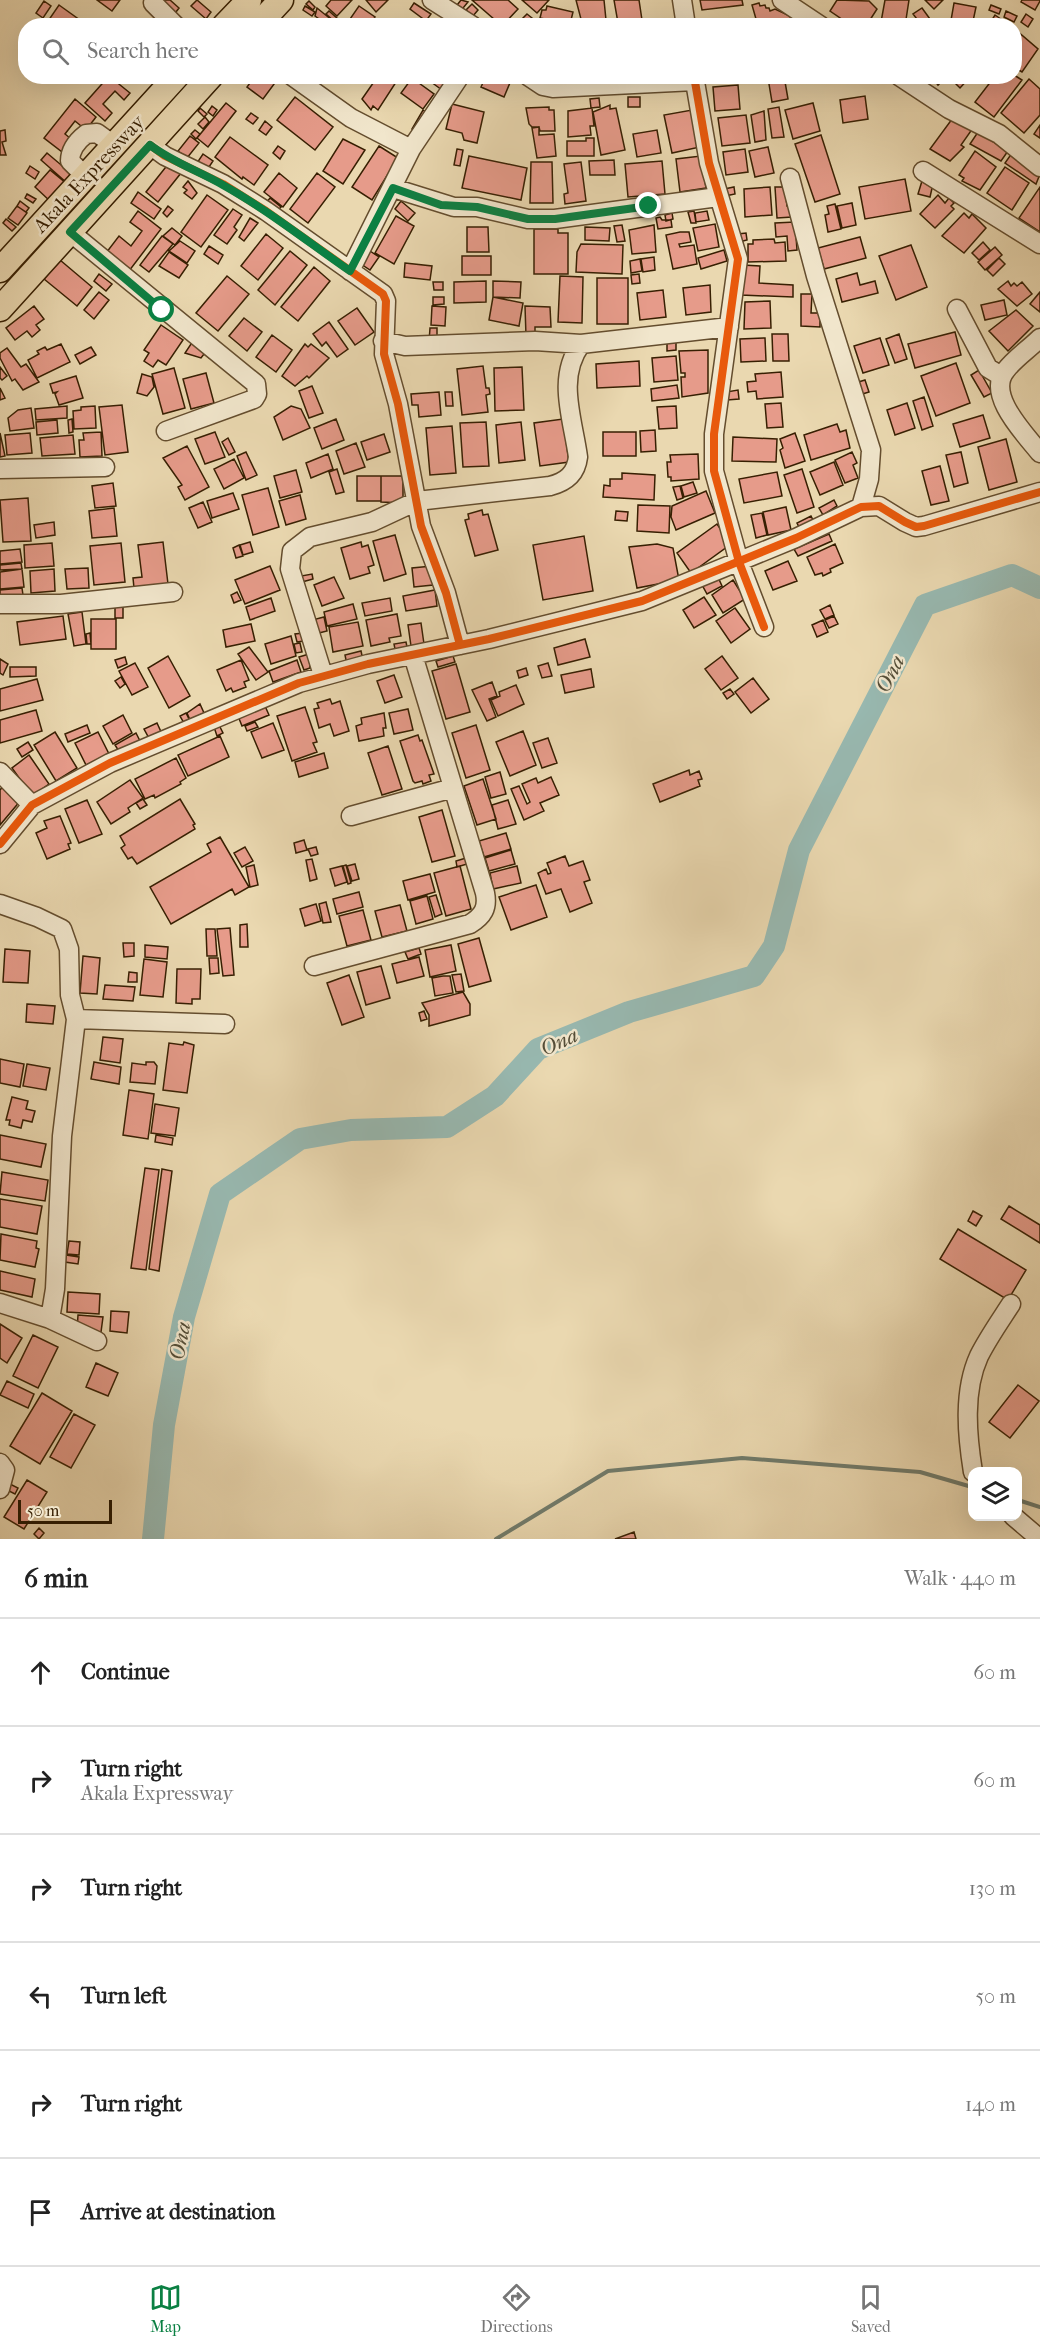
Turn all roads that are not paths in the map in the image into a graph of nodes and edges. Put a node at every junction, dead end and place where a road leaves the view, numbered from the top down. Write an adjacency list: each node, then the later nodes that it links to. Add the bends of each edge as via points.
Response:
1 (249, 0): 8 (main road)
2 (281, 0): 9 (main road)
3 (432, 0): 10 (street)
4 (682, 0): 11 (street)
5 (153, 3): 7 (street)
6 (792, 3): 12 (street)
7 (168, 18)
8 (232, 18)
9 (264, 18)
10 (460, 18)
11 (685, 18)
12 (811, 18)
13 (170, 84): 30 (main road, Akala Expressway)
14 (205, 84): 21 (main road, Akala Expressway)
15 (303, 84): 22 (street, via 351,118)
16 (455, 84): 22 (street)
17 (540, 84): 18 (street, via 553,88)
18 (616, 84)
19 (695, 84): 27 (street)
20 (911, 84): 23 (street, via 948,109 999,134)
21 (150, 145): 28 (main road, Akala Expressway); 31 (street, via 266,211)
22 (411, 149): 26 (street)
23 (1040, 167)
24 (923, 171): 29 (street)
25 (790, 177): 45 (street, via 816,276 871,450 869,479)
26 (393, 188): 27 (street, via 441,205 477,207 528,219 555,219); 31 (street)
27 (718, 197): 34 (street, via 738,259)
28 (70, 232): 32 (main road, Akala Expressway); 39 (street, via 256,384 254,399)
29 (1040, 244)
30 (0, 270)
31 (350, 271): 36 (street, via 383,294)
32 (0, 309)
33 (957, 309): 38 (street, via 988,368)
34 (729, 327): 37 (street); 46 (street, via 712,457)
35 (1040, 338): 38 (street)
36 (383, 341): 37 (street, via 405,346 535,341); 44 (street)
37 (581, 344): 44 (street, via 570,362 567,380 578,457 568,478 550,486)
38 (1001, 376): 40 (street, via 999,387 1005,406)
39 (165, 431)
40 (1040, 453)
41 (105, 467): 42 (street)
42 (0, 469)
43 (1040, 492): 45 (street, via 916,527 879,506)
44 (417, 501): 50 (street, via 424,541 446,593); 52 (street, via 372,522 310,537 292,551 290,568)
45 (861, 507): 46 (street)
46 (739, 562): 49 (street); 50 (street, via 642,601)
47 (173, 592): 48 (street, via 61,604)
48 (0, 604)
49 (764, 627)
50 (460, 645): 51 (street)
51 (413, 655): 52 (street); 54 (street)
52 (323, 675): 55 (street, via 129,755)
53 (0, 772): 55 (street)
54 (453, 789): 56 (street); 59 (street, via 487,902 480,918)
55 (32, 805): 57 (street)
56 (351, 816)
57 (0, 844)
58 (0, 904): 60 (street, via 62,929 69,949 70,995)
59 (314, 966)
60 (76, 1019): 61 (street); 64 (street, via 62,1136)
61 (225, 1024)
62 (0, 1303): 64 (street)
63 (1011, 1304): 67 (street, via 979,1358 969,1390)
64 (50, 1320): 65 (street)
65 (97, 1341)
66 (0, 1463): 68 (street, via 5,1470)
67 (972, 1467)
68 (0, 1490)
69 (1020, 1521): 70 (street)
70 (1040, 1539)

